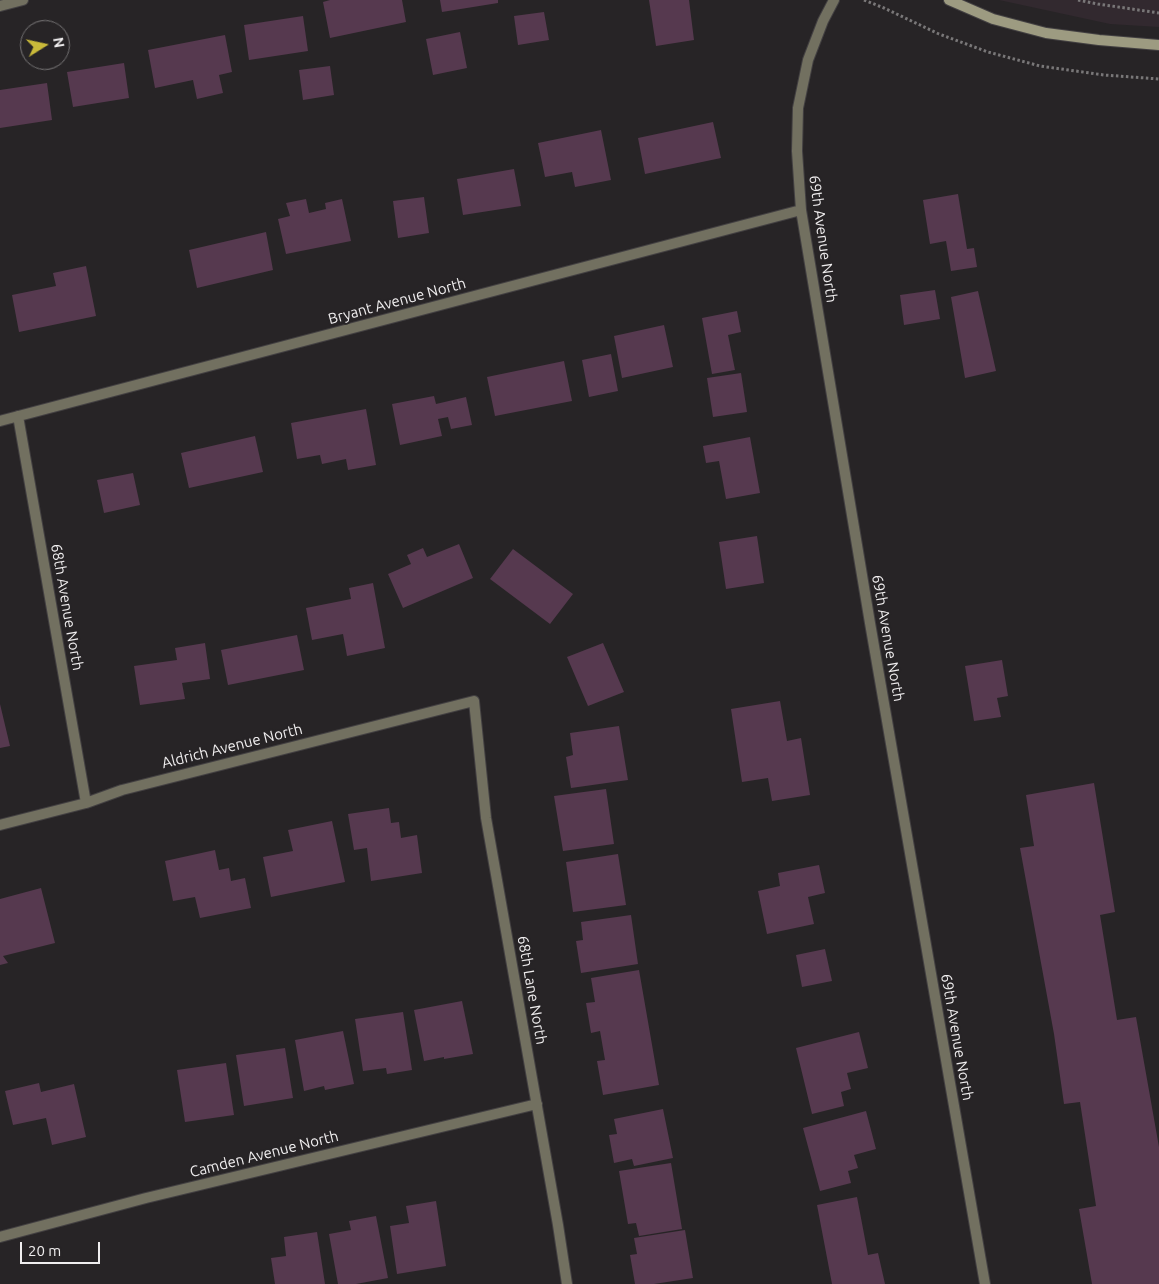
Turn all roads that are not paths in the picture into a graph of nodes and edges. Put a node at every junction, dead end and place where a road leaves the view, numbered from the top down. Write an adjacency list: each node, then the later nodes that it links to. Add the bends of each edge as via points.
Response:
1 (23, 0): 4 (street)
2 (834, 0): 6 (street, 69th Avenue North, via 808,60 798,108)
3 (949, 0): 5 (street, via 993,18 1046,33)
4 (0, 6)
5 (1159, 45)
6 (801, 210): 7 (street, Bryant Avenue North); 15 (street, 69th Avenue North)
7 (18, 416): 8 (street, Bryant Avenue North); 10 (street, 68th Avenue North)
8 (0, 421)
9 (474, 700): 10 (street, Aldrich Avenue North, via 122,790); 12 (street, 68th Lane North, via 486,818)
10 (86, 803): 11 (street, Aldrich Avenue North)
11 (0, 825)
12 (537, 1104): 13 (street, Camden Avenue North, via 146,1198); 14 (street, 68th Lane North)
13 (0, 1237)
14 (567, 1284)
15 (986, 1284)

